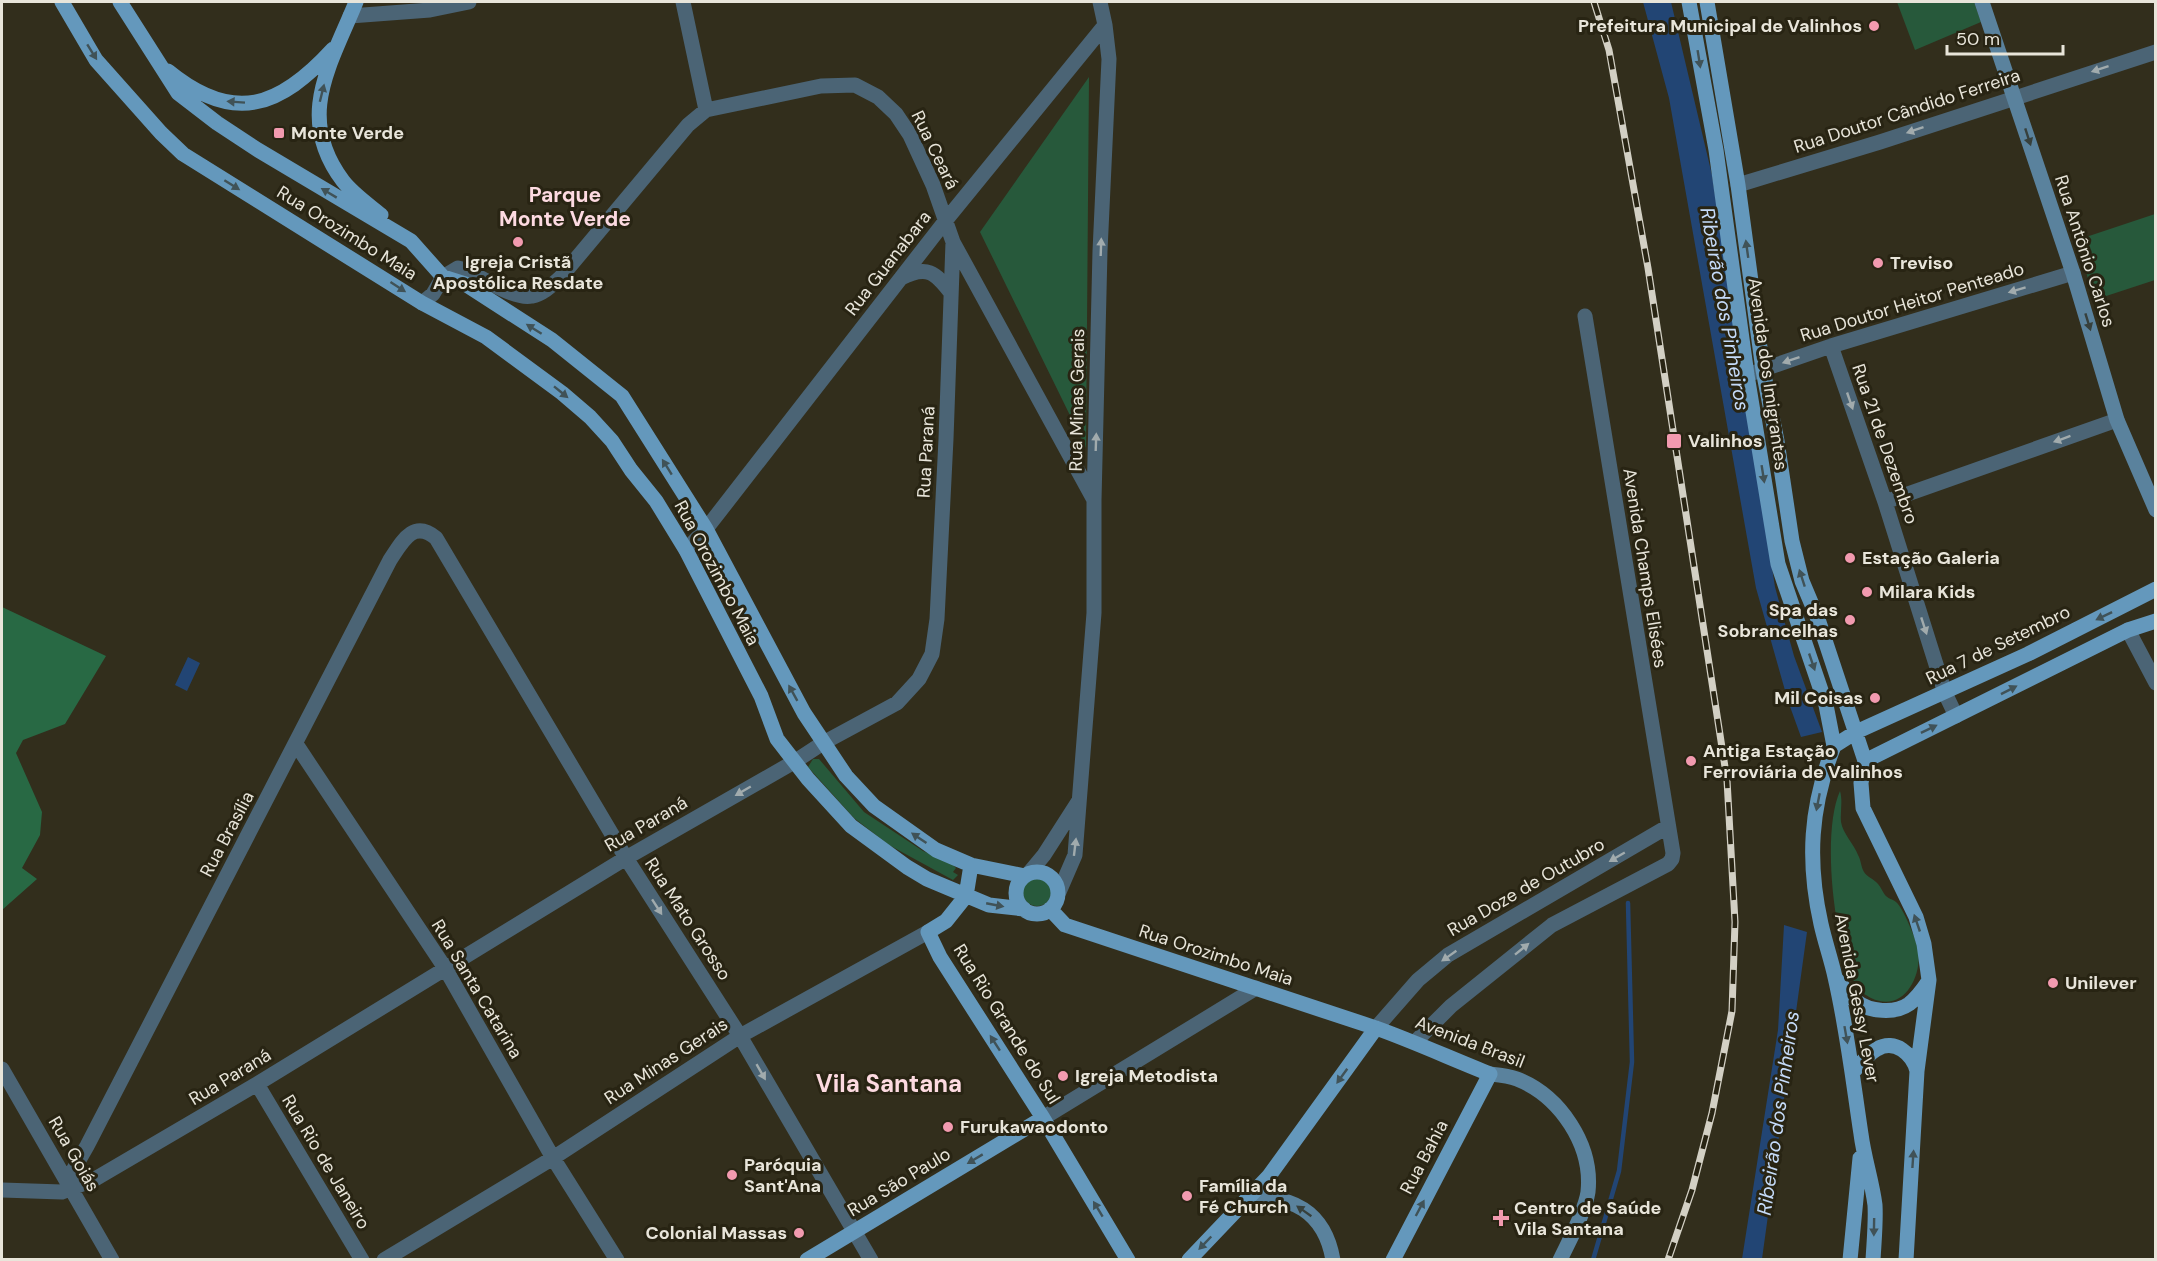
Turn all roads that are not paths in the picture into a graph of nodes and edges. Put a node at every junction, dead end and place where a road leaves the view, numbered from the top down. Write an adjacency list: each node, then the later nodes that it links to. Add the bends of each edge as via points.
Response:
1 (62, 2): 24 (main road, Rua Orozimbo Maia, one-way to 24, via 96,60 183,154)
2 (120, 2): 13 (main road)
3 (469, 2): 9 (street, via 430,10)
4 (683, 2): 15 (street)
5 (1100, 2): 10 (street, Rua Minas Gerais)
6 (1689, 2): 28 (main road, Avenida dos Imigrantes, one-way to 28, via 1716,150)
7 (1707, 2): 16 (main road, Avenida dos Imigrantes)
8 (1982, 2): 14 (main road, Rua Antônio Carlos)
9 (353, 9): 11 (main road)
10 (1105, 25): 17 (street, Rua Guanabara); 30 (street, Rua Minas Gerais, one-way to 10, via 1108,92)
11 (337, 45): 13 (main road, one-way to 13, via 294,87 254,102 205,96); 18 (main road, one-way to 11, via 345,183 326,154 319,129 319,104)
12 (2156, 51): 14 (street, Rua Doutor Cândido Ferreira, one-way to 14)
13 (156, 61): 18 (main road, one-way to 13, via 217,123 178,93)
14 (2014, 96): 16 (street, Rua Doutor Cândido Ferreira, one-way to 16); 20 (main road, Rua Antônio Carlos, one-way to 20)
15 (706, 110): 17 (street, Rua Ceará, via 821,86 855,85 878,97 896,114 910,135); 21 (street, via 688,125 546,290 524,297 458,268)
16 (1738, 185): 27 (main road, Avenida dos Imigrantes, one-way to 16)
17 (946, 220): 19 (street, Rua Ceará); 22 (street, Rua Guanabara)
18 (411, 241): 21 (main road)
19 (953, 242): 23 (street, Rua Paraná); 30 (street, Rua Ceará)
20 (2073, 273): 26 (street, Rua Doutor Heitor Penteado, one-way to 26); 29 (main road, Rua Antônio Carlos, one-way to 29)
21 (443, 277): 24 (street); 33 (main road, Rua Orozimbo Maia, one-way to 21, via 622,396 552,340 465,284)
22 (901, 278): 23 (street, via 915,271 928,272 938,276); 33 (street, Rua Guanabara)
23 (951, 293): 43 (street, Rua Paraná, via 937,619 932,654 919,680 897,703)
24 (422, 303): 35 (main road, Rua Orozimbo Maia, one-way to 35, via 506,350 590,417 656,501)
25 (1585, 316): 49 (street, Avenida Champs Elisées)
26 (1831, 346): 27 (street, Rua Doutor Heitor Penteado, one-way to 27); 31 (street, Rua 21 de Dezembro, one-way to 31)
27 (1763, 370): 28 (street, Rua Doutor Heitor Penteado); 42 (main road, Avenida dos Imigrantes, one-way to 27, via 1802,581)
28 (1748, 375): 45 (main road, Avenida dos Imigrantes, one-way to 45, via 1778,564 1826,705)
29 (2117, 420): 31 (street, one-way to 31); 32 (main road, Rua Antônio Carlos)
30 (1094, 500): 48 (street, Rua Minas Gerais, via 1094,612)
31 (1885, 502): 40 (street, Rua 21 de Dezembro, one-way to 40)
32 (2156, 510)
33 (706, 529): 35 (street, Rua Guanabara); 43 (main road, Rua Orozimbo Maia, one-way to 33)
34 (436, 538): 44 (street, Rua Brasília, via 427,531 418,531 403,539); 50 (street, Rua Mato Grosso)
35 (686, 550): 47 (main road, Rua Orozimbo Maia, via 761,696 777,739)
36 (2156, 589): 40 (main road, Rua 7 de Setembro, one-way to 40)
37 (2156, 621): 38 (main road)
38 (2128, 630): 39 (street); 41 (main road, one-way to 38)
39 (2156, 683)
40 (1945, 693): 41 (street, Rua 21 de Dezembro); 42 (main road, Rua 7 de Setembro)
41 (1956, 716): 46 (main road, one-way to 41)
42 (1856, 732): 45 (main road, Rua 7 de Setembro); 46 (main road, Avenida dos Imigrantes)
43 (823, 743): 47 (street, Rua Paraná); 51 (main road, Rua Orozimbo Maia, one-way to 43, via 936,850 874,806)
44 (296, 744): 58 (street, Rua Santa Catarina); 73 (street, Rua Brasília)
45 (1834, 746): 59 (main road, Avenida Gessy Lever, one-way to 59, via 1812,832 1821,922)
46 (1865, 760): 60 (main road, one-way to 46, via 1916,917 1863,808)
47 (794, 762): 50 (street, Rua Paraná, one-way to 50); 54 (main road, Rua Orozimbo Maia, via 851,826 875,845 927,879)
48 (1079, 800): 52 (street, Rua Minas Gerais); 53 (street, Rua Minas Gerais, one-way to 48, via 1075,855)
49 (1667, 827): 62 (street, Rua Doze de Outubro, one-way to 62, via 1448,955 1418,980); 64 (street, one-way to 49, via 1451,1006 1552,925 1668,864 1673,853)
50 (626, 858): 58 (street, Rua Paraná); 63 (street, Rua Mato Grosso, one-way to 63)
51 (971, 865): 52 (main road, Rua Orozimbo Maia); 54 (main road)
52 (1027, 875): 53 (main road, via 1048,875); 55 (main road, via 1016,890)
53 (1059, 892): 56 (main road)
54 (966, 896): 55 (main road, Rua Orozimbo Maia, one-way to 55, via 989,905); 57 (main road, Rua Minas Gerais, via 946,921)
55 (1024, 909): 56 (main road, via 1037,914)
56 (1050, 909): 61 (main road, Rua Orozimbo Maia, via 1065,925)
57 (928, 932): 63 (street, Rua Minas Gerais); 70 (main road, Rua Rio Grande do Sul, one-way to 57)
58 (445, 968): 69 (street, Rua Paraná); 72 (street, Rua Santa Catarina)
59 (1835, 977): 60 (main road, via 1856,1002 1875,1010 1907,1006); 67 (main road, Avenida Gessy Lever, one-way to 67)
60 (1929, 980): 66 (main road)
61 (1256, 988): 62 (main road, Rua Orozimbo Maia); 70 (street, Rua São Paulo)
62 (1376, 1028): 64 (main road, Avenida Brasil); 75 (main road, Rua Doze de Outubro, one-way to 75)
63 (740, 1036): 72 (street, Rua Minas Gerais); 76 (street, Rua Mato Grosso, one-way to 76)
64 (1414, 1042): 68 (main road, Avenida Brasil)
65 (2, 1069): 73 (street, Rua Goiás)
66 (1917, 1071): 67 (main road, via 1910,1055 1890,1046 1879,1047); 90 (main road, one-way to 66)
67 (1853, 1072): 71 (main road, Avenida Gessy Lever)
68 (1490, 1074): 86 (main road, Rua Bahia, one-way to 68); 87 (main road, Avenida Brasil, via 1517,1079 1559,1108 1586,1156 1588,1192)
69 (257, 1084): 73 (street, Rua Paraná, via 95,1179); 78 (street, Rua Rio de Janeiro)
70 (1043, 1118): 76 (main road, Rua São Paulo, one-way to 76); 83 (main road, Rua Rio Grande do Sul, one-way to 70)
71 (1861, 1137): 88 (main road); 89 (main road, Avenida Gessy Lever, one-way to 89, via 1875,1206)
72 (553, 1158): 79 (street, Rua Minas Gerais); 80 (street, Rua Santa Catarina)
73 (69, 1186): 74 (street, Rua Paraná, via 48,1193); 77 (street, Rua Goiás)
74 (2, 1190)
75 (1245, 1202): 84 (main road, Rua Doze de Outubro, one-way to 84); 85 (main road, one-way to 75, via 1328,1239 1308,1212 1278,1199)
76 (854, 1233): 81 (main road, Rua São Paulo); 82 (street, Rua Mato Grosso)
77 (112, 1260)
78 (362, 1260)
79 (384, 1260)
80 (617, 1260)
81 (807, 1260)
82 (871, 1260)
83 (1128, 1260)
84 (1189, 1260)
85 (1333, 1260)
86 (1393, 1260)
87 (1560, 1260)
88 (1851, 1260)
89 (1874, 1260)
90 (1906, 1260)

